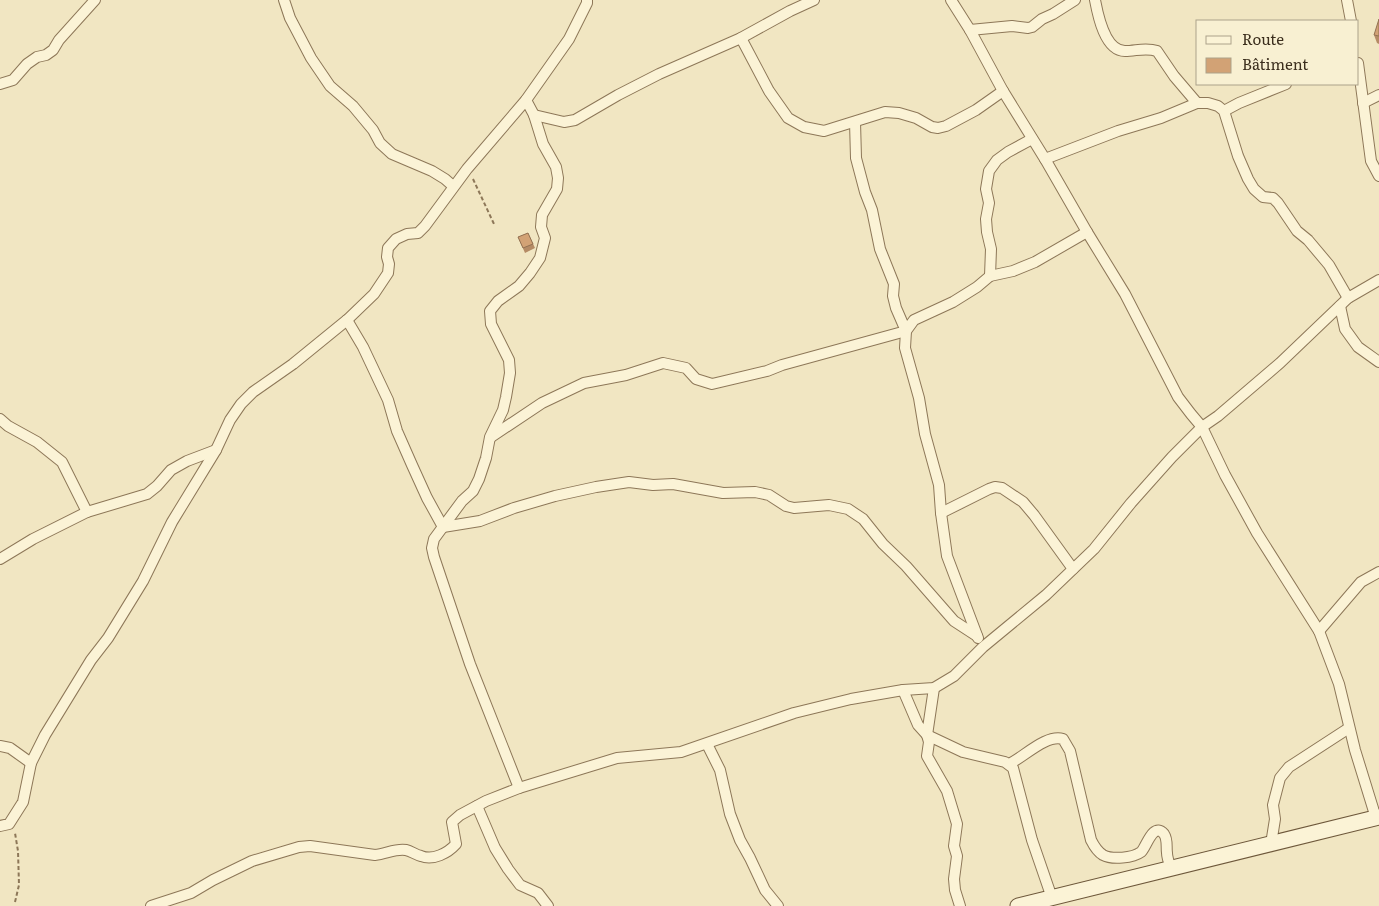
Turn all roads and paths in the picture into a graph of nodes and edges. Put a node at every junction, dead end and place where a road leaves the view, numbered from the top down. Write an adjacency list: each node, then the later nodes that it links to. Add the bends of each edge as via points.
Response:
1 (95, 0): 13 (street, via 53,50 27,64 12,80)
2 (284, 0): 27 (street, via 311,58 330,86 352,106 380,143 392,154 432,171)
3 (587, 0): 17 (street, via 569,39)
4 (814, 0): 11 (street)
5 (951, 0): 10 (street)
6 (1075, 0): 10 (street, via 1032,27)
7 (1095, 0): 18 (street, via 1101,26 1112,46 1123,51 1144,48 1157,51)
8 (1347, 0): 9 (street)
9 (1351, 20)
10 (970, 30): 15 (street)
11 (741, 38): 21 (street, via 659,74 576,120 564,122); 22 (street, via 769,92 788,118 804,127 824,131)
12 (1359, 73): 19 (street)
13 (0, 84)
14 (1284, 85): 20 (street)
15 (1003, 90): 22 (street, via 976,110 938,128 899,113 885,112); 23 (street)
16 (1379, 95): 19 (street)
17 (526, 100): 21 (street); 25 (street)
18 (1197, 103): 20 (street, via 1208,103); 24 (street)
19 (1363, 103): 26 (street, via 1371,162)
20 (1224, 111): 32 (street, via 1238,156 1254,189 1278,203 1329,265)
21 (534, 115): 39 (street, via 543,144 556,167 557,189 542,216 545,238 540,258 519,286 498,301 490,312 491,324 509,360 510,373 502,410)
22 (855, 122): 35 (street, via 856,158 880,249 894,284 896,308)
23 (1032, 139): 24 (street); 30 (street, via 997,160 989,171 986,219 991,249)
24 (1045, 159): 29 (street)
25 (467, 169): 27 (street); 28 (path)
26 (1379, 176)
27 (453, 186): 34 (street, via 418,233 396,239 388,248 388,273 374,294)
28 (494, 224)
29 (1087, 232): 30 (street, via 1035,262); 38 (street, via 1126,294 1178,397)
30 (990, 276): 35 (street, via 953,302 914,320)
31 (1379, 280): 32 (street)
32 (1348, 298): 33 (street)
33 (1340, 306): 36 (street, via 1345,329 1358,347); 38 (street, via 1280,363)
34 (347, 320): 40 (street, via 253,392 230,420); 43 (street, via 363,346 388,400 412,465)
35 (906, 330): 39 (street, via 712,384 696,379 686,368 663,363 626,376 584,383 542,403); 42 (street, via 905,348 939,485)
36 (1379, 362)
37 (0, 419): 41 (street, via 62,462)
38 (1202, 427): 45 (street); 47 (street, via 1257,533)
39 (490, 438): 43 (street, via 480,479)
40 (216, 450): 41 (street, via 171,470 147,494); 56 (street, via 172,522 143,581 66,700)
41 (87, 512): 44 (street)
42 (941, 513): 45 (street, via 989,489 1002,488 1023,502); 48 (street, via 947,556)
43 (444, 527): 48 (street, via 480,521 555,496 629,482 673,484 723,493 754,492 769,495 794,508 829,505 848,509 863,519 954,621); 58 (street, via 434,539 434,556 470,664)
44 (0, 559)
45 (1073, 569): 49 (street)
46 (1379, 572): 47 (street, via 1361,582)
47 (1319, 631): 52 (street, via 1339,684)
48 (977, 636): 49 (street)
49 (983, 647): 50 (street, via 954,676)
50 (934, 688): 51 (street); 53 (street)
51 (903, 690): 53 (street, via 918,725); 54 (street, via 794,713)
52 (1349, 728): 61 (street); 63 (street, via 1289,767 1280,778 1273,805 1275,819)
53 (927, 735): 57 (street, via 963,752); 70 (street, via 927,756 947,791 957,824 954,879)
54 (707, 744): 58 (street, via 681,752 617,758); 69 (street, via 720,770 740,840 765,890)
55 (0, 746): 56 (street, via 10,748)
56 (31, 763): 60 (street, via 23,802)
57 (1009, 764): 64 (street, via 1049,739 1063,739 1070,751 1091,840 1096,848 1102,855 1124,858 1145,848 1150,835 1159,831 1167,842); 65 (street, via 1013,768)
58 (519, 788): 59 (street)
59 (477, 806): 67 (street, via 452,822 456,844 450,851 431,858 406,850 375,855 299,847 252,861 191,893); 68 (street, via 508,869 520,885 538,893)
60 (14, 818): 62 (street, via 9,824); 66 (path, via 19,885)
61 (1378, 818): 63 (main road)
62 (0, 826)
63 (1271, 844): 64 (main road)
64 (1171, 868): 65 (main road)
65 (1052, 898): 71 (main road)
66 (15, 902)
67 (151, 906)
68 (548, 906)
69 (778, 906)
70 (960, 906)
71 (1018, 906)

